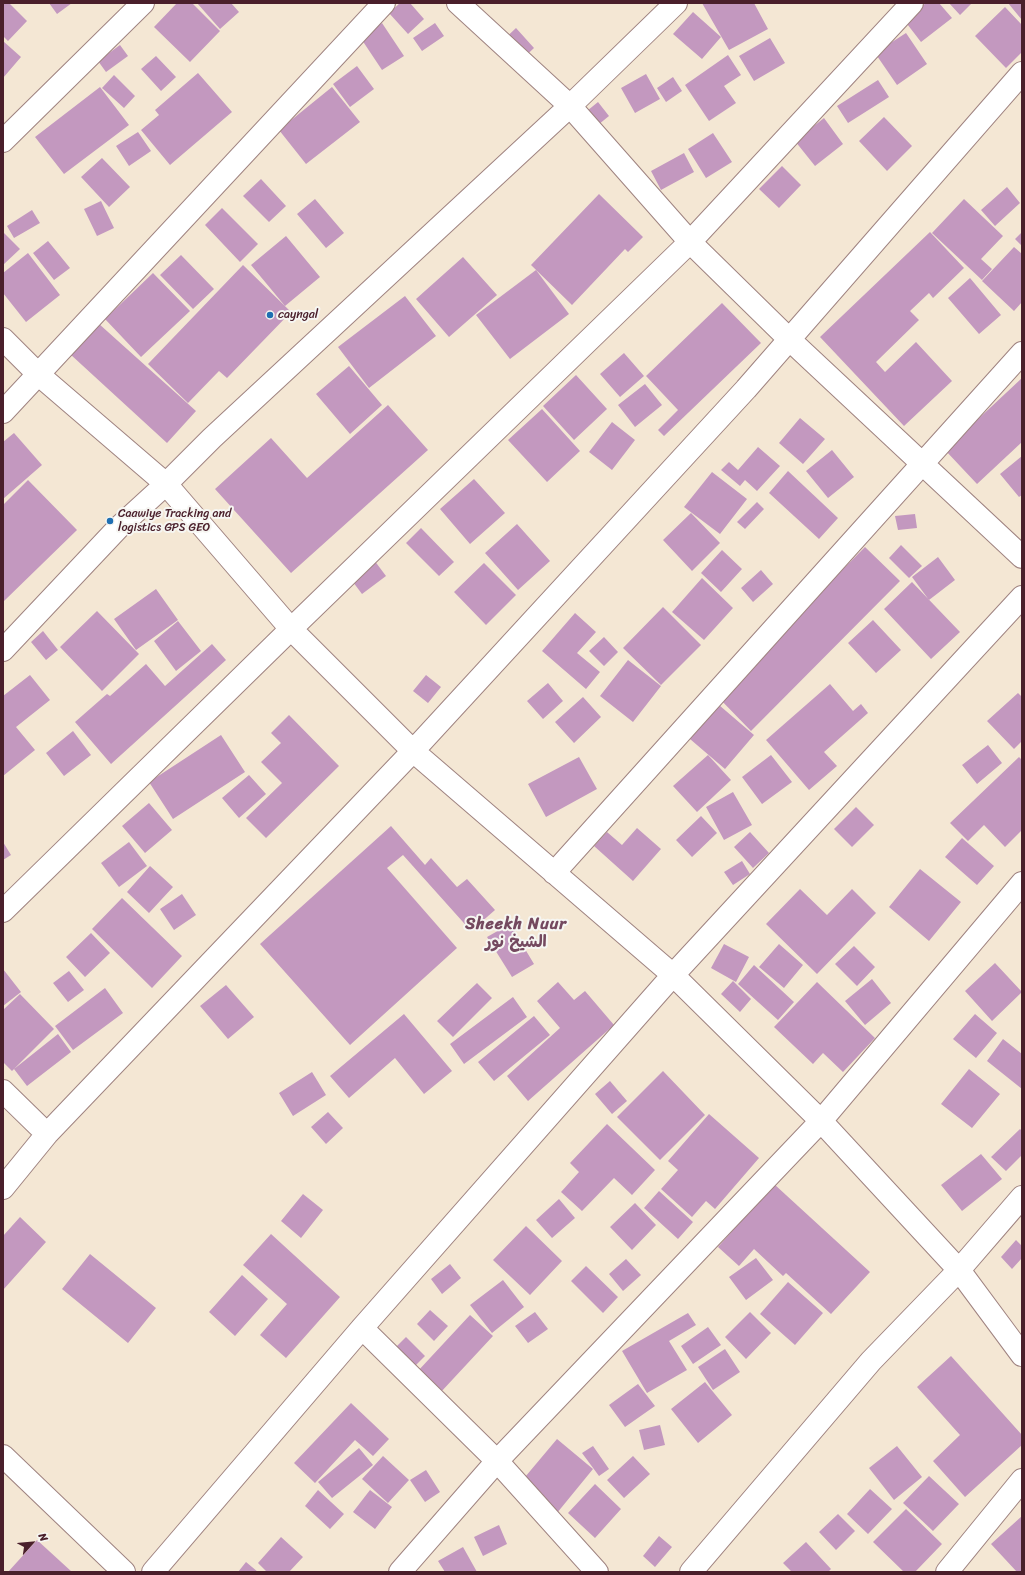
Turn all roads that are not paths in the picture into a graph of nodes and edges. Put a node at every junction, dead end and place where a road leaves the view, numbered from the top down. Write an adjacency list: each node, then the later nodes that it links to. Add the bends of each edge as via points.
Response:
1 (143, 3): 8 (street)
2 (384, 3): 13 (street)
3 (458, 3): 7 (street)
4 (676, 3): 7 (street)
5 (912, 3): 9 (street)
6 (1022, 73): 11 (street)
7 (570, 106): 9 (street); 16 (street, via 223,427)
8 (3, 141)
9 (690, 242): 11 (street); 19 (street)
10 (3, 339): 13 (street)
11 (790, 340): 15 (street); 21 (street)
12 (1022, 353): 15 (street)
13 (39, 375): 14 (street); 16 (street)
14 (3, 412)
15 (922, 464): 17 (street); 22 (street)
16 (166, 484): 19 (street); 20 (street, via 119,527)
17 (1022, 558)
18 (1022, 597): 25 (street)
19 (291, 629): 21 (street); 24 (street)
20 (3, 650)
21 (412, 751): 22 (street); 28 (street)
22 (554, 873): 25 (street)
23 (1022, 883): 27 (street)
24 (3, 911)
25 (674, 975): 27 (street); 32 (street)
26 (3, 1091): 28 (street)
27 (821, 1121): 31 (street); 35 (street)
28 (47, 1134): 29 (street)
29 (3, 1188)
30 (1022, 1196): 31 (street)
31 (959, 1270): 33 (street); 41 (street, via 871,1360)
32 (362, 1328): 35 (street); 38 (street)
33 (1022, 1355)
34 (3, 1456): 37 (street)
35 (497, 1461): 39 (street); 40 (street)
36 (1022, 1480): 42 (street)
37 (124, 1572)
38 (152, 1572)
39 (400, 1572)
40 (597, 1572)
41 (691, 1572)
42 (947, 1572)

